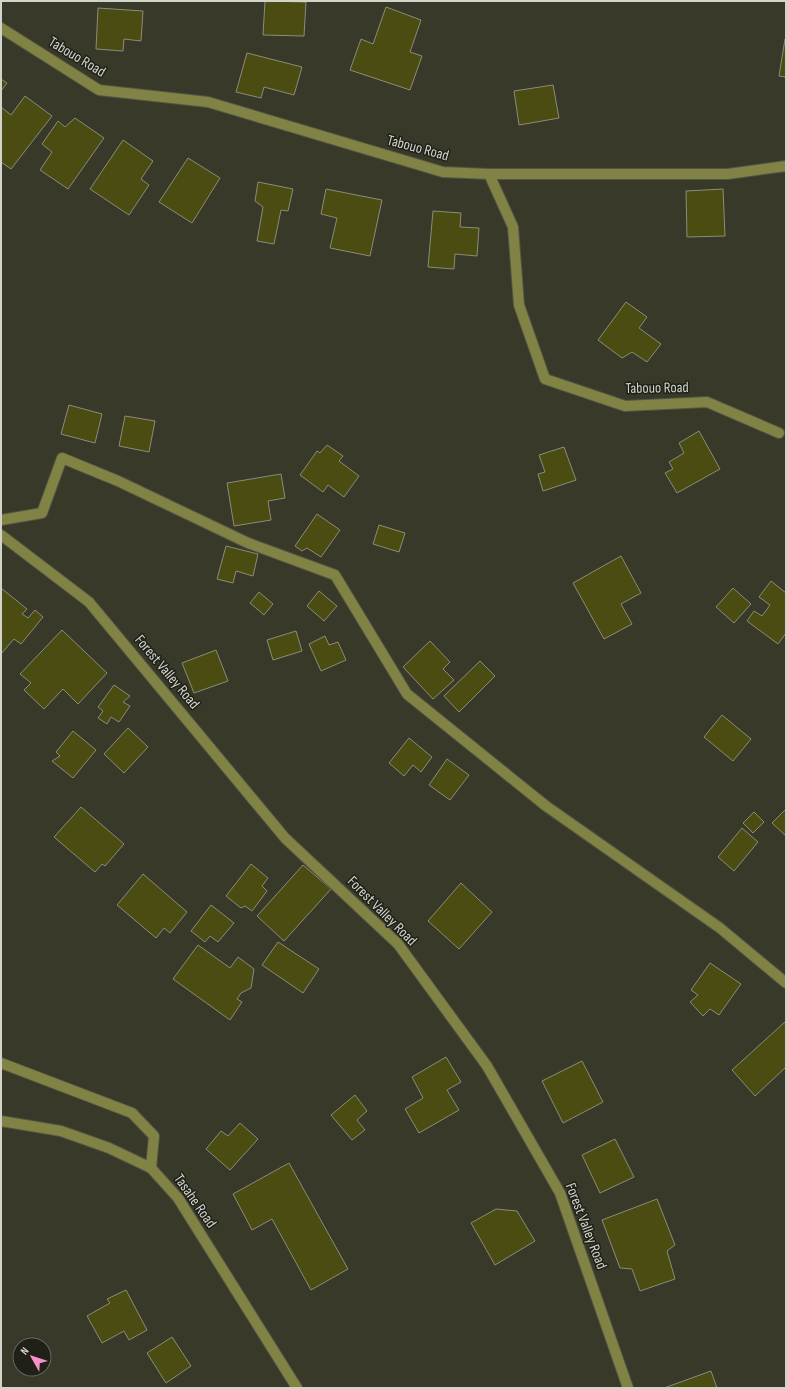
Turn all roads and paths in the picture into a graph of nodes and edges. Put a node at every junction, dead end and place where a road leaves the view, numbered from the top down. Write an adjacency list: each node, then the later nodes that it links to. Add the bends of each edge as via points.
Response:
1 (1, 28): 3 (street, Tabouo Road, via 99,90 208,102 442,172)
2 (786, 166): 3 (street, via 728,174)
3 (489, 174): 4 (street, Tabouo Road, via 513,227 520,305 545,379 625,406 707,402)
4 (779, 433)
5 (1, 520): 7 (street, via 42,513 62,458 118,481 248,543 335,575 407,694 546,806 720,928)
6 (1, 535): 12 (street, Forest Valley Road, via 89,602 285,838 398,944 487,1066 560,1193)
7 (786, 983)
8 (1, 1063): 10 (street, via 132,1113 154,1136)
9 (1, 1121): 10 (street, Tasahe Road, via 61,1131 109,1148)
10 (151, 1168): 11 (street, Tasahe Road, via 178,1198)
11 (298, 1388)
12 (628, 1388)

